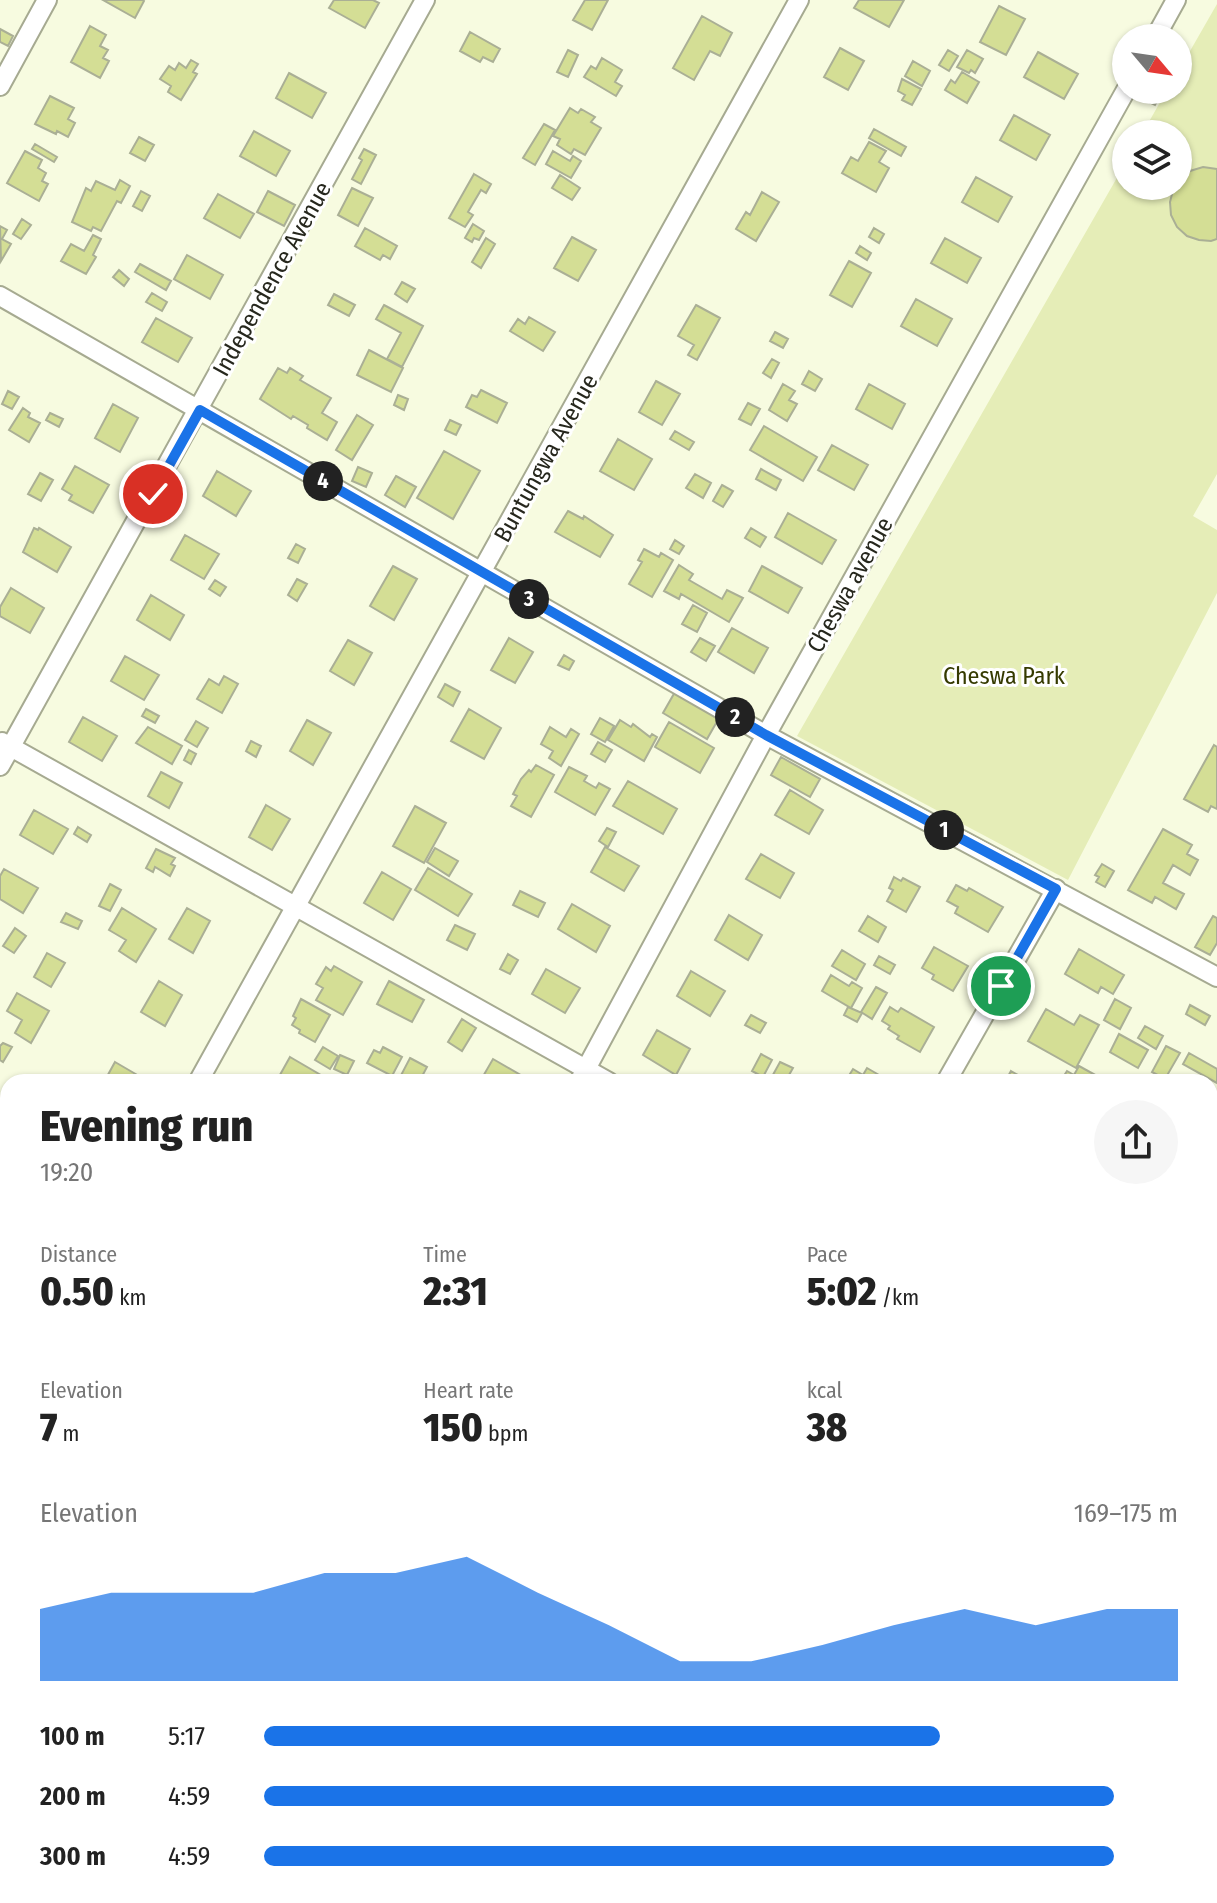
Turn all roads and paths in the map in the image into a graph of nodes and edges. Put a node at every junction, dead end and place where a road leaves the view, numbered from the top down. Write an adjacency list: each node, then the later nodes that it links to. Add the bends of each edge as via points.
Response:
1 (47, 0): 6 (street)
2 (425, 0): 9 (street, Independence Avenue)
3 (799, 0): 10 (street, Buntungwa Avenue)
4 (1176, 0): 5 (street)
5 (1163, 24)
6 (0, 86)
7 (1118, 104): 11 (street, Cheswa avenue)
8 (0, 296): 9 (street)
9 (200, 410): 10 (street); 12 (street, Independence Avenue)
10 (483, 572): 11 (street); 15 (street, Buntungwa Avenue)
11 (766, 735): 14 (street); 19 (street, Cheswa avenue)
12 (5, 744): 13 (street, Independence Avenue); 15 (street)
13 (0, 766)
14 (1056, 889): 16 (street); 20 (street)
15 (295, 907): 17 (street, Buntungwa Avenue); 18 (street)
16 (1217, 977)
17 (202, 1074)
18 (580, 1074)
19 (584, 1074)
20 (951, 1074)

